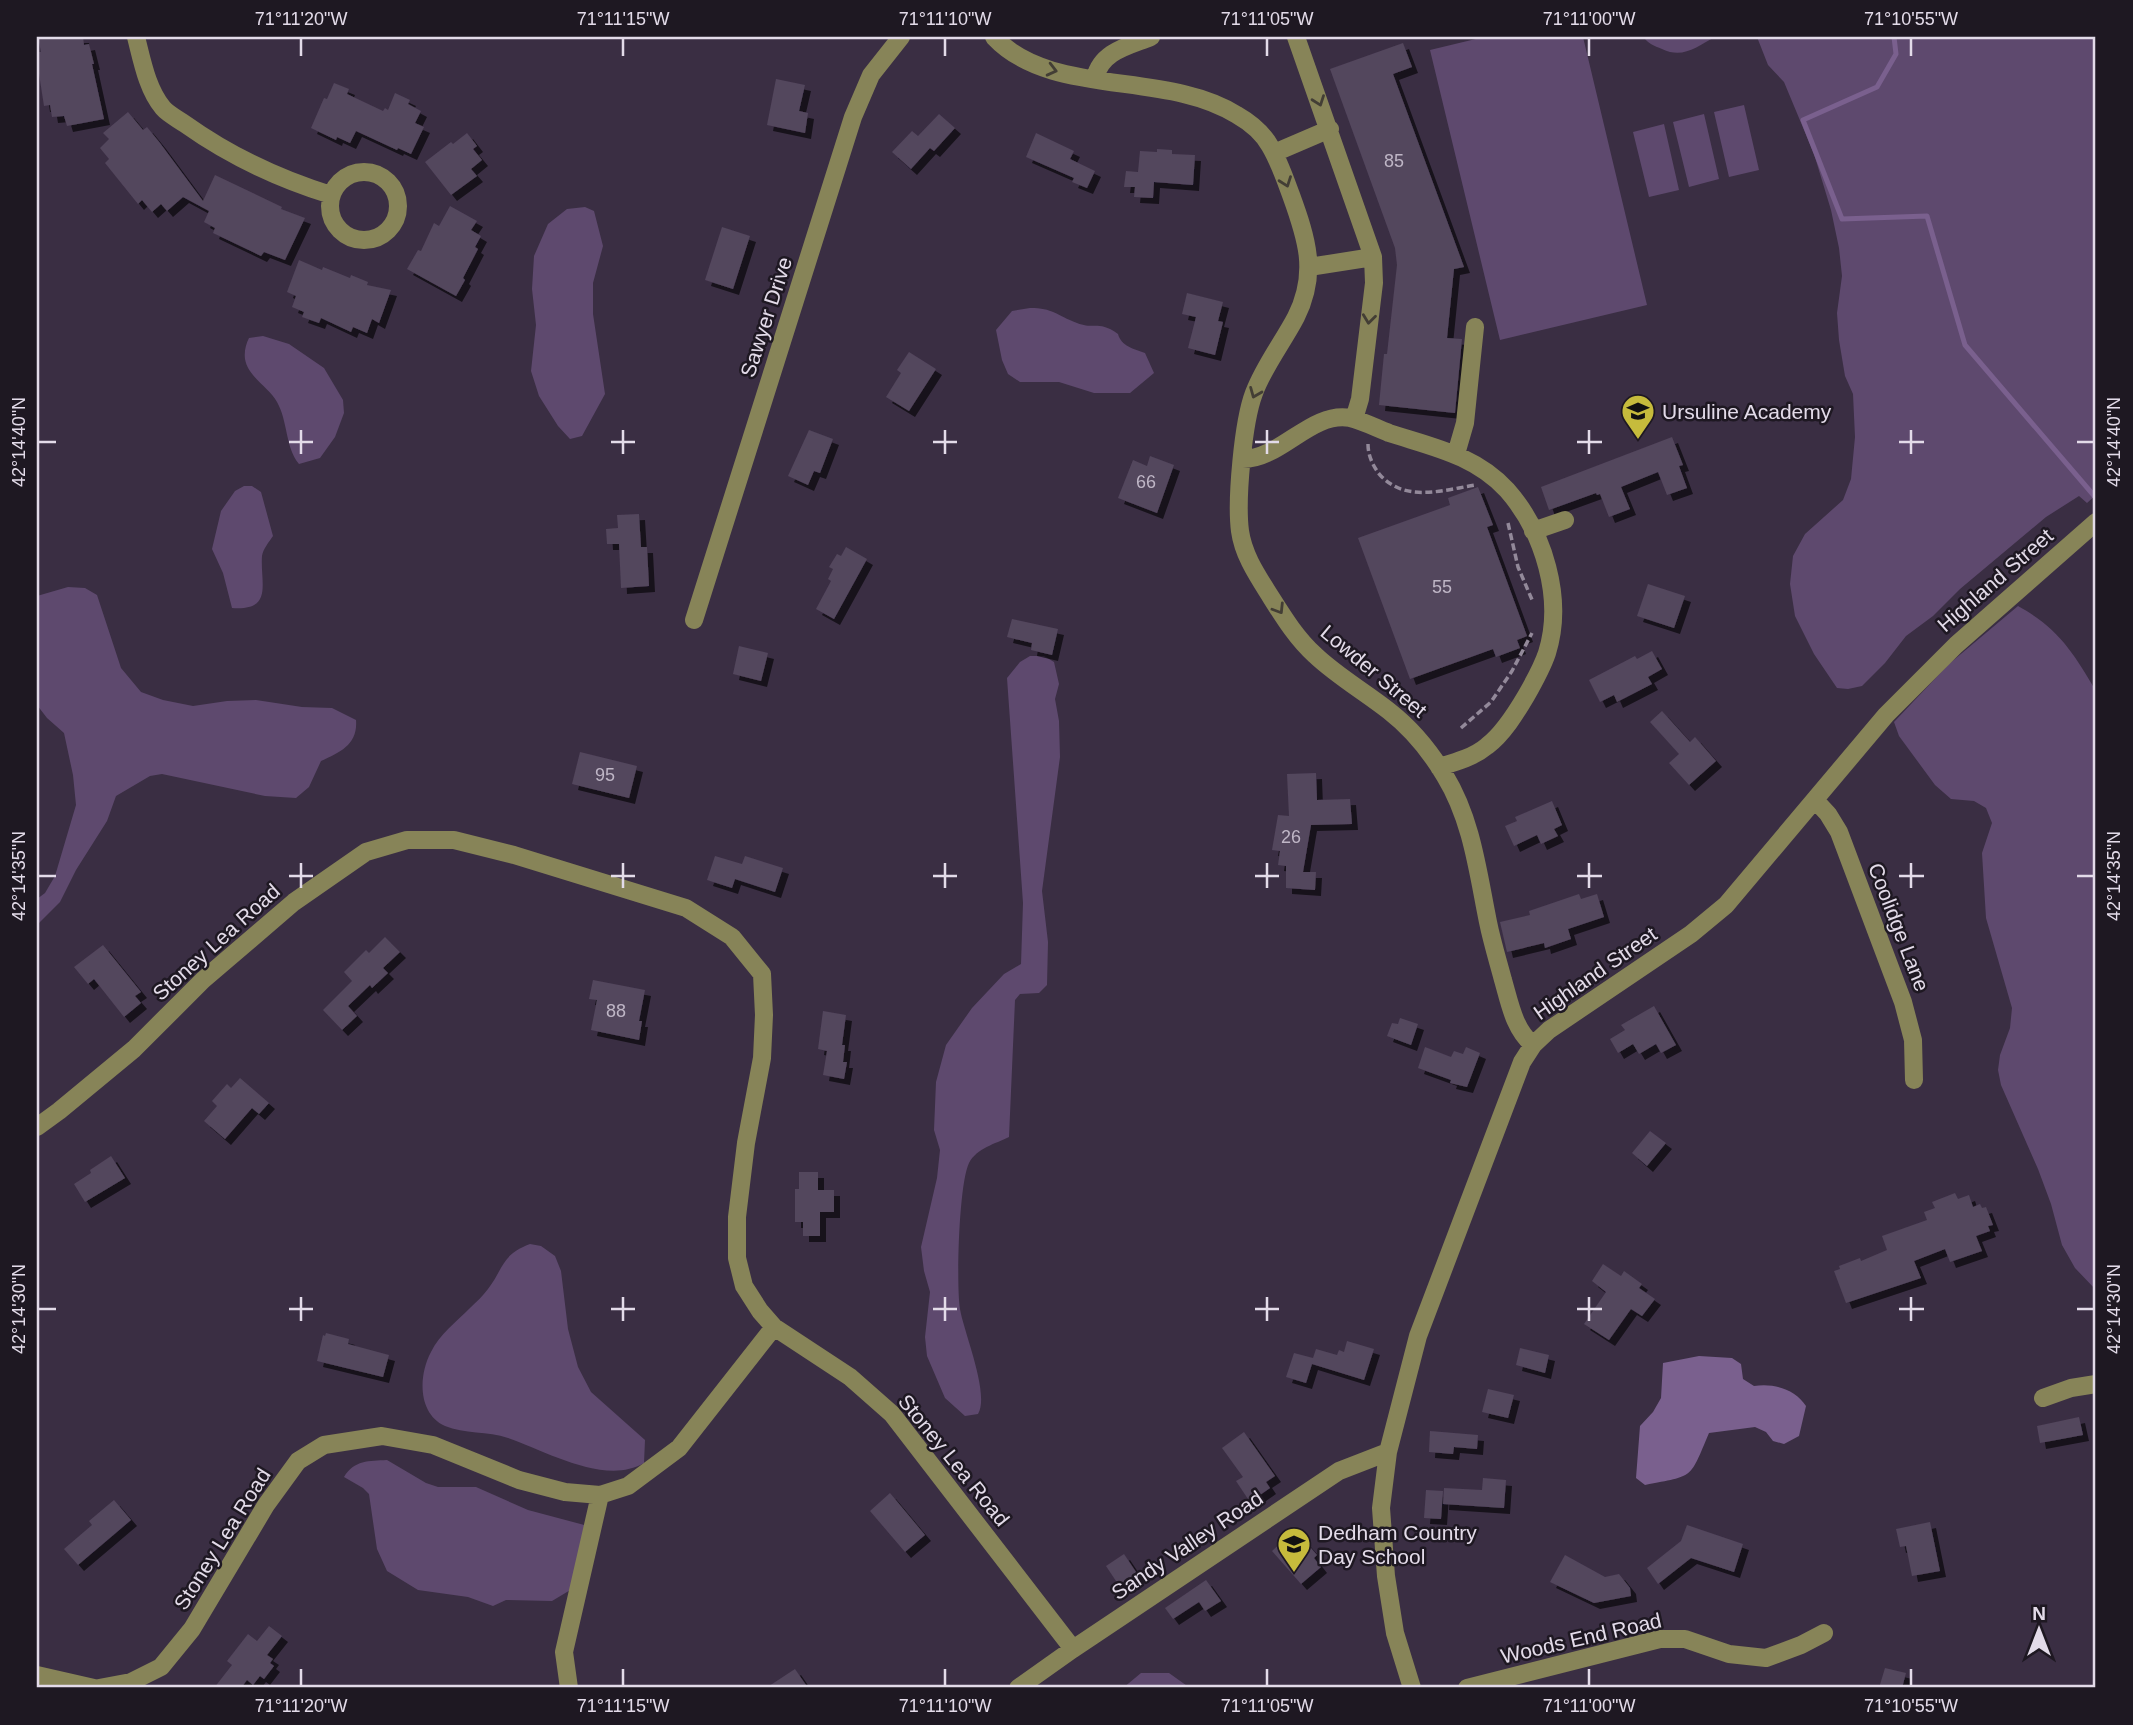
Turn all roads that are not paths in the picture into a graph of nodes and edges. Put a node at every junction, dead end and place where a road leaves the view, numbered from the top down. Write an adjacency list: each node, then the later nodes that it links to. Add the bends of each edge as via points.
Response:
1 (136, 37): 9 (street, via 147,77 163,108 249,163)
2 (901, 37): 19 (street, Sawyer Drive, via 871,75 853,117)
3 (994, 37): 6 (street, Lowder Street, one-way to 6, via 1013,54 1040,67)
4 (1151, 37): 6 (street, via 1107,56)
5 (1296, 37): 7 (street, one-way to 7)
6 (1095, 78): 8 (street, Lowder Street, via 1172,90 1213,102 1252,125)
7 (1330, 129): 8 (street); 10 (street)
8 (1274, 153): 11 (street, Lowder Street, one-way to 11, via 1303,230)
9 (331, 195)
10 (1373, 257): 11 (street); 13 (street, one-way to 13, via 1374,283)
11 (1309, 267): 15 (street, Lowder Street, one-way to 15, via 1300,307 1255,389)
12 (1475, 327): 14 (street, via 1465,423)
13 (1354, 419): 14 (street); 15 (street, via 1326,421 1264,455)
14 (1457, 454): 18 (street, via 1506,490)
15 (1243, 459): 20 (street, Lowder Street, one-way to 20, via 1238,510 1241,536 1254,570 1276,605 1315,656 1404,724)
16 (1564, 520): 18 (street)
17 (2096, 522): 21 (street, Highland Street, via 1944,656 1863,741)
18 (1533, 531): 20 (street, via 1553,598 1551,640 1542,667 1517,712 1489,745)
19 (694, 620)
20 (1439, 767): 22 (street, Lowder Street, via 1467,824 1491,937 1515,1020)
21 (1815, 800): 22 (street, Highland Street, via 1714,916); 23 (street, Coolidge Lane, via 1839,832 1903,1002 1913,1040)
22 (1533, 1045): 28 (street, Highland Street, via 1513,1082 1418,1336)
23 (1914, 1080)
24 (37, 1127): 25 (street, Stoney Lea Road, via 134,1049 203,980 294,902 366,852 407,840 454,840 514,855 686,908 732,937 762,974 762,1058 746,1143 737,1258 744,1286)
25 (774, 1327): 29 (street, Stoney Lea Road, via 679,1448 628,1486); 31 (street, Stoney Lea Road, via 850,1377 892,1414)
26 (2096, 1384): 27 (street)
27 (2043, 1398)
28 (1388, 1451): 31 (street, Sandy Valley Road, via 1339,1471); 36 (street, Highland Street, via 1381,1508 1386,1576 1395,1633)
29 (600, 1495): 33 (street, Stoney Lea Road, via 519,1480 433,1445 382,1436 324,1445 298,1461 192,1629 162,1667 131,1682); 34 (street, via 564,1652)
30 (1824, 1633): 37 (street, Woods End Road, via 1766,1658 1745,1658 1685,1639 1660,1639)
31 (1073, 1649): 35 (street, Sandy Valley Road)
32 (37, 1675): 33 (street, Stoney Lea Road)
33 (97, 1688)
34 (569, 1688)
35 (1018, 1688)
36 (1412, 1688)
37 (1467, 1688)

